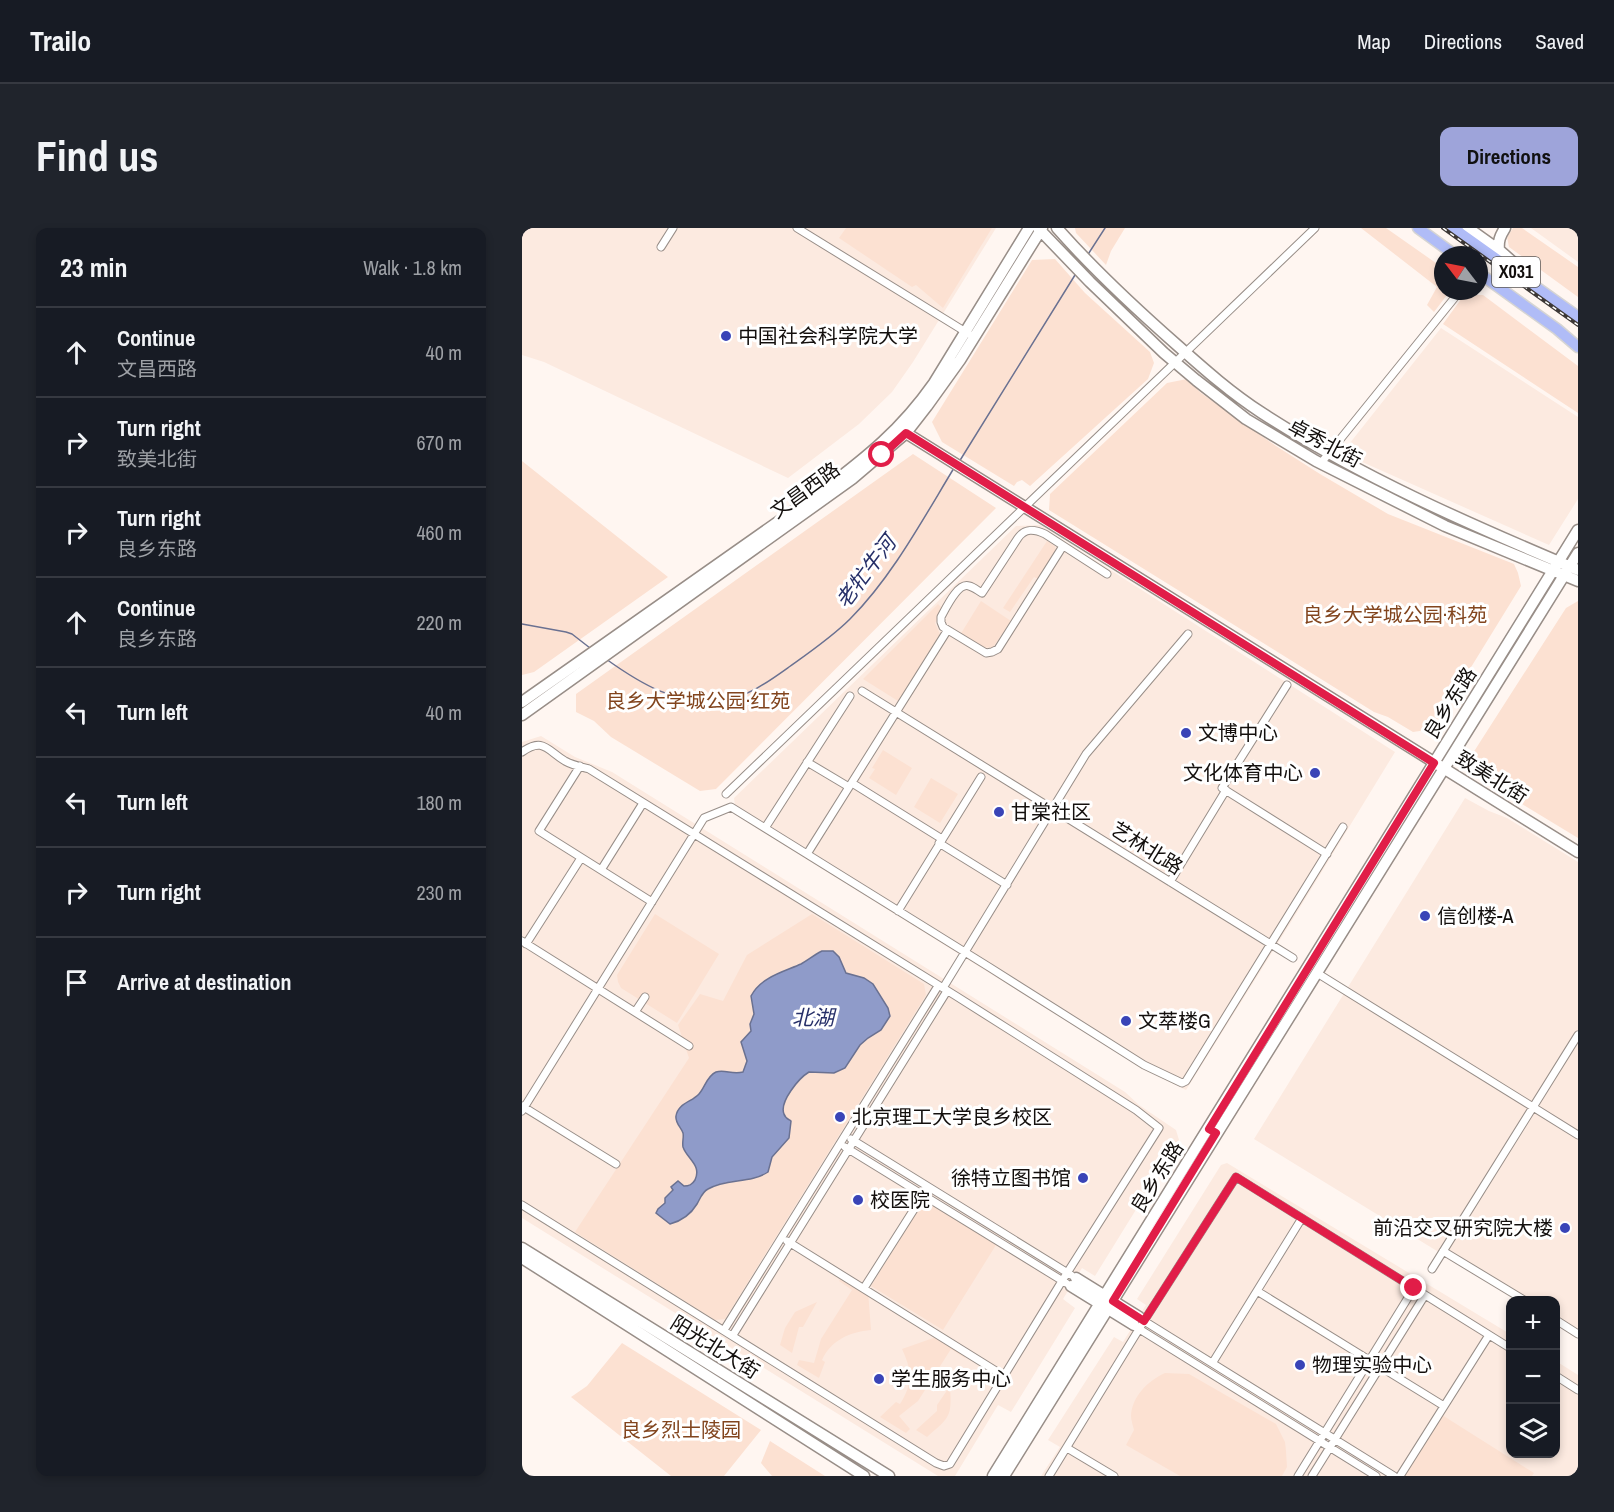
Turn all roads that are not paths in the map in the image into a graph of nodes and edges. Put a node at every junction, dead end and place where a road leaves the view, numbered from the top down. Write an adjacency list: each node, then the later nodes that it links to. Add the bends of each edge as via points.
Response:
1 (673, 228): 14 (street)
2 (797, 228): 20 (street)
3 (1029, 228): 20 (main road, 文昌西路)
4 (1057, 228): 22 (main road, 卓秀北街, via 1097,271)
5 (1315, 228): 22 (street)
6 (1418, 228): 13 (main road)
7 (1453, 228): 18 (main road, X031)
8 (1468, 228): 12 (main road)
9 (1497, 228): 12 (main road)
10 (1504, 228): 15 (main road)
11 (1040, 229): 20 (main road, 文昌西路); 23 (main road, 卓秀北街)
12 (1483, 239): 15 (main road)
13 (1443, 246)
14 (661, 247)
15 (1499, 250): 18 (main road)
16 (1488, 279): 21 (main road, X031)
17 (1453, 300): 25 (street)
18 (1561, 305): 19 (main road, X031)
19 (1578, 317)
20 (970, 334): 24 (main road, 文昌西路)
21 (1578, 347)
22 (1186, 353): 23 (street); 25 (main road, 卓秀北街, via 1259,412)
23 (1176, 363): 26 (main road, 卓秀北街, via 1246,419); 27 (street)
24 (902, 430): 27 (main road, 致美北街); 37 (main road, 文昌西路, via 609,640); 37 (main road, 文昌西路, via 852,479 618,647)
25 (1328, 454): 26 (street); 31 (main road, 卓秀北街)
26 (1321, 463): 31 (main road, 卓秀北街, via 1445,526)
27 (1025, 506): 46 (main road, 致美北街); 50 (street)
28 (1578, 530): 31 (main road, 良乡东路)
29 (1064, 546): 33 (street); 35 (street, via 998,649 986,653); 35 (street, via 1034,530 1021,534 982,593 970,586 959,588 941,617)
30 (1578, 554): 32 (main road, 良乡东路)
31 (1555, 566): 32 (main road, 卓秀北街); 46 (main road, 良乡东路)
32 (1571, 571): 34 (main road, 卓秀北街); 46 (main road, 良乡东路)
33 (1107, 574)
34 (1578, 581)
35 (948, 631): 42 (street)
36 (1188, 634): 52 (street, via 1086,754)
37 (586, 663): 41 (main road, 文昌西路)
38 (1287, 685): 49 (street, via 1222,788)
39 (862, 691): 42 (street, 艺林北路)
40 (850, 696): 44 (street)
41 (525, 705)
42 (896, 712): 48 (street); 52 (street, 艺林北路)
43 (522, 752): 45 (street, via 537,744)
44 (807, 762): 48 (street); 54 (street)
45 (580, 766): 51 (street); 60 (street, via 539,831)
46 (1439, 766): 57 (main road, 致美北街); 70 (main road, 良乡东路); 79 (main road, 良乡东路)
47 (981, 777): 56 (street)
48 (850, 785): 56 (street); 58 (street)
49 (1226, 790): 59 (street); 62 (street)
50 (726, 794)
51 (643, 803): 55 (street); 61 (street)
52 (1053, 809): 62 (street, 艺林北路); 63 (street)
53 (1343, 827): 59 (street)
54 (765, 828): 55 (street, via 731,807 704,818); 58 (street)
55 (694, 834): 64 (street); 71 (street)
56 (941, 841): 63 (street); 65 (street)
57 (1578, 852)
58 (807, 854): 65 (street)
59 (1327, 854): 67 (street)
60 (581, 858): 61 (street); 66 (street)
61 (601, 870): 64 (street)
62 (1170, 882): 67 (street, 艺林北路)
63 (1007, 885): 68 (street)
64 (652, 902): 72 (street)
65 (898, 911): 68 (street)
66 (524, 943): 72 (street)
67 (1270, 945): 68 (street, via 1182,1083 1144,1065); 69 (street, 艺林北路)
68 (965, 953): 71 (street)
69 (1293, 958)
70 (1317, 973): 77 (street); 79 (main road, 良乡东路)
71 (943, 988): 81 (street); 82 (street); 96 (street, via 1159,1128)
72 (598, 989): 74 (street); 78 (street)
73 (645, 998): 74 (street)
74 (635, 1012): 76 (street)
75 (1578, 1035): 77 (street)
76 (689, 1046)
77 (1533, 1107): 80 (street); 93 (street)
78 (523, 1108): 85 (street)
79 (1212, 1131): 102 (main road, 良乡东路)
80 (1578, 1135)
81 (846, 1136): 82 (street); 83 (street)
82 (854, 1141): 84 (street); 86 (street)
83 (841, 1144): 84 (street); 90 (street)
84 (849, 1149): 87 (street); 91 (street)
85 (616, 1164)
86 (929, 1187): 87 (street); 96 (street)
87 (923, 1195): 96 (street); 97 (street)
88 (522, 1205): 105 (street)
89 (1302, 1218): 98 (street); 99 (street); 103 (street, via 1236,1177)
90 (782, 1238): 91 (street); 105 (street)
91 (791, 1243): 97 (street); 107 (street)
92 (522, 1248): 123 (main road, 阳光北大街)
93 (1443, 1251): 95 (street); 101 (street)
94 (522, 1258): 122 (main road, 阳光北大街)
95 (1432, 1269)
96 (1069, 1280): 102 (main road); 113 (street)
97 (864, 1288): 113 (street)
98 (1414, 1288): 100 (street); 110 (street)
99 (1257, 1291): 110 (street); 111 (street)
100 (1425, 1295): 108 (street); 112 (street)
101 (1517, 1296)
102 (1106, 1303): 103 (main road); 124 (main road, 良乡东路); 125 (main road, 良乡东路)
103 (1139, 1323): 111 (street); 119 (street); 121 (street)
104 (1560, 1323): 106 (street)
105 (724, 1330): 107 (street)
106 (1578, 1334)
107 (733, 1335): 113 (street, via 944,1466 950,1464)
108 (1489, 1335): 109 (street); 116 (street)
109 (1506, 1346)
110 (1369, 1360): 112 (street); 117 (street)
111 (1213, 1362): 117 (street)
112 (1380, 1367): 116 (street); 118 (street)
113 (1004, 1376)
114 (1560, 1379): 115 (street)
115 (1578, 1390)
116 (1444, 1406): 132 (street)
117 (1325, 1432): 118 (street); 119 (street)
118 (1335, 1438): 120 (street); 131 (street)
119 (1320, 1441): 120 (street); 128 (street)
120 (1330, 1447): 129 (street); 130 (street)
121 (1067, 1448): 126 (street); 127 (street)
122 (864, 1476)
123 (889, 1476)
124 (993, 1476)
125 (1004, 1476)
126 (1049, 1476)
127 (1114, 1476)
128 (1298, 1476)
129 (1312, 1476)
130 (1376, 1476)
131 (1394, 1476)
132 (1400, 1476)

